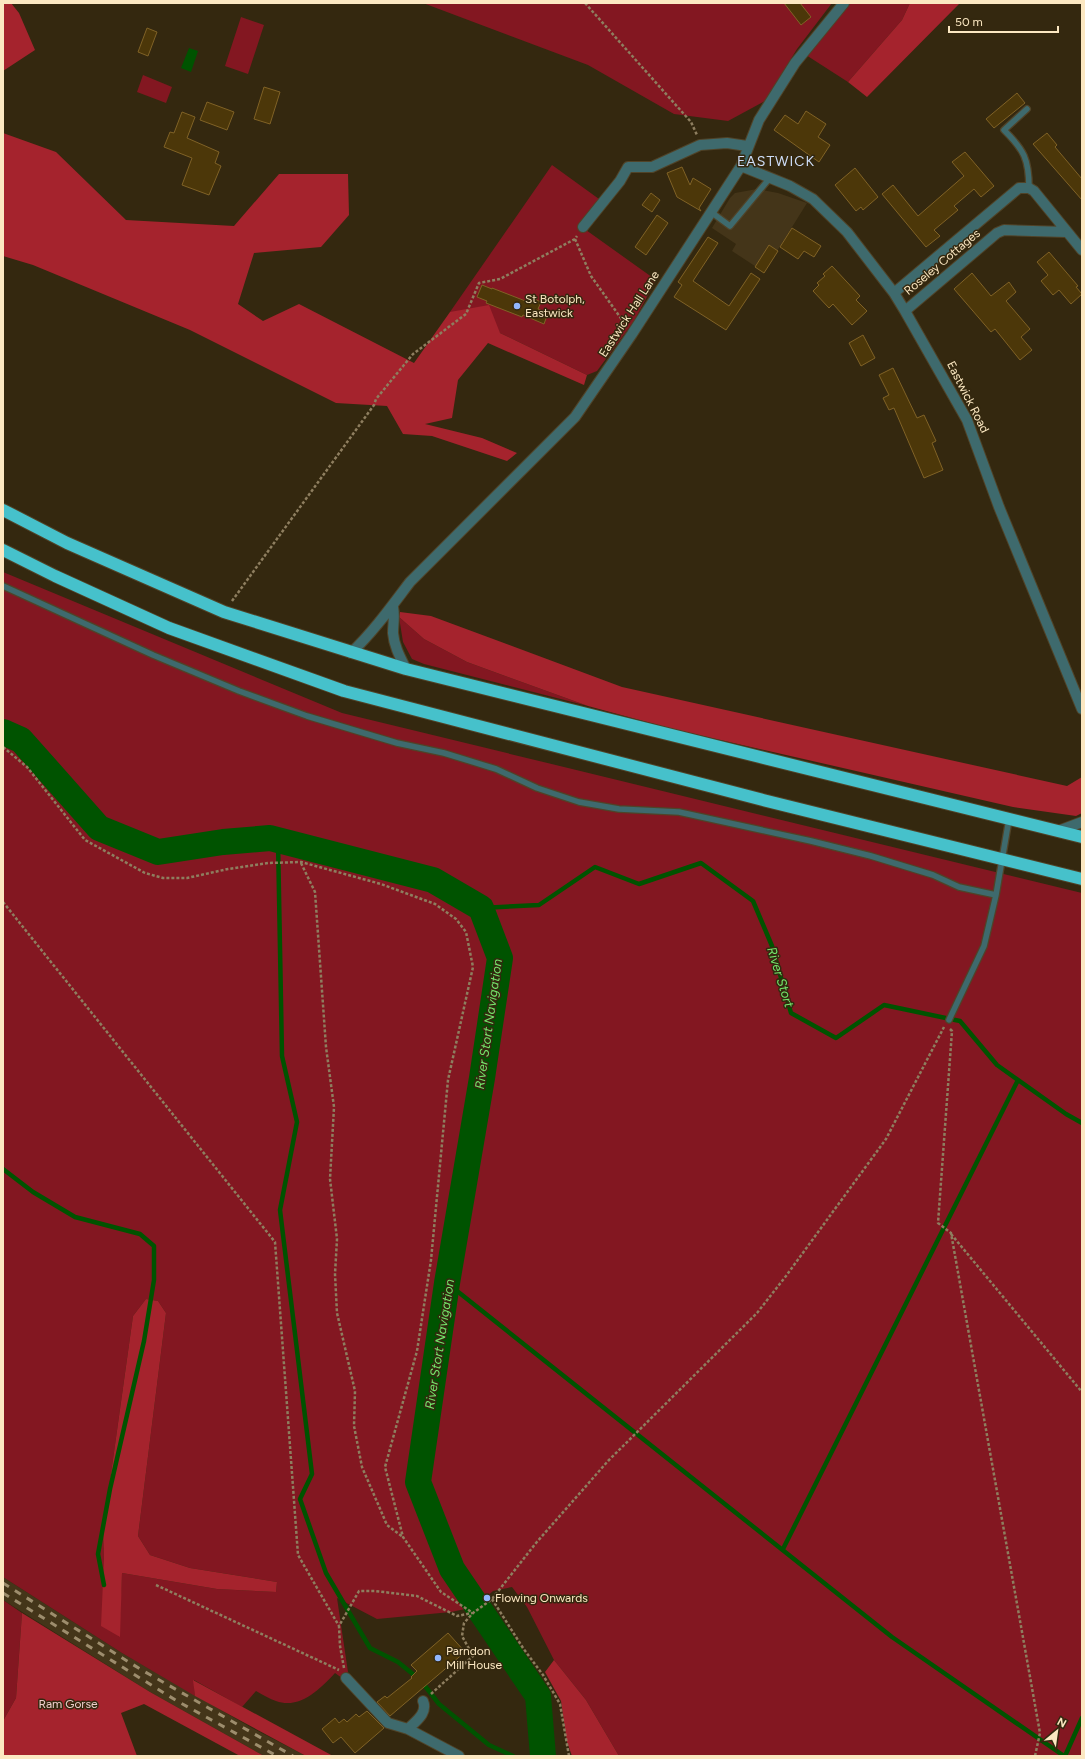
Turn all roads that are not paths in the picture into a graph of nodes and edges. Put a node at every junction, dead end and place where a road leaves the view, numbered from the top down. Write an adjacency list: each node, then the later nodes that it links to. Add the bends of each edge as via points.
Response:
1 (844, 3): 3 (street, Eastwick Hall Lane, via 795,63 759,120)
2 (1027, 109): 6 (lane, via 1004,130 1025,154)
3 (748, 146): 4 (street, Eastwick Hall Lane); 9 (street, via 727,143 700,145 652,167 628,167)
4 (741, 166): 5 (street, Eastwick Road); 7 (street, Eastwick Hall Lane)
5 (769, 179): 7 (lane, via 730,226); 13 (street, Eastwick Road, via 790,186 818,203 847,232)
6 (1029, 188): 8 (street, Roseley Cottages, via 1019,188); 10 (street)
7 (711, 212): 18 (street, Eastwick Hall Lane, via 575,418 410,582)
8 (985, 218): 11 (street, Roseley Cottages); 13 (street, Roseley Cottages)
9 (583, 227)
10 (1066, 232): 11 (street, Roseley Cottages, via 1004,230); 12 (street)
11 (996, 233): 14 (street, Roseley Cottages)
12 (1082, 250)
13 (894, 293): 14 (street, Eastwick Road)
14 (905, 311): 21 (street, Eastwick Road, via 967,420 999,507)
15 (3, 510): 19 (highway, via 67,544 224,612)
16 (3, 550): 26 (highway, via 169,628 344,691 763,800)
17 (3, 586): 28 (lane, via 153,655 239,691 314,718 496,769 537,788 579,802 619,809 679,812 811,841 871,856 959,887)
18 (393, 608): 19 (street, Eastwick Hall Lane); 20 (street, via 395,644)
19 (351, 653): 20 (highway)
20 (406, 669): 22 (highway)
21 (1082, 709)
22 (1009, 819): 24 (highway); 26 (lane)
23 (1082, 822): 24 (street)
24 (1058, 831): 25 (highway)
25 (1082, 837)
26 (1001, 858): 27 (highway); 28 (lane)
27 (1082, 878)
28 (996, 895): 29 (lane, via 984,946)
29 (949, 1020)
30 (346, 1678): 32 (street, via 388,1723)
31 (425, 1700): 32 (street, via 424,1713)
32 (408, 1729): 33 (street)
33 (459, 1756)

